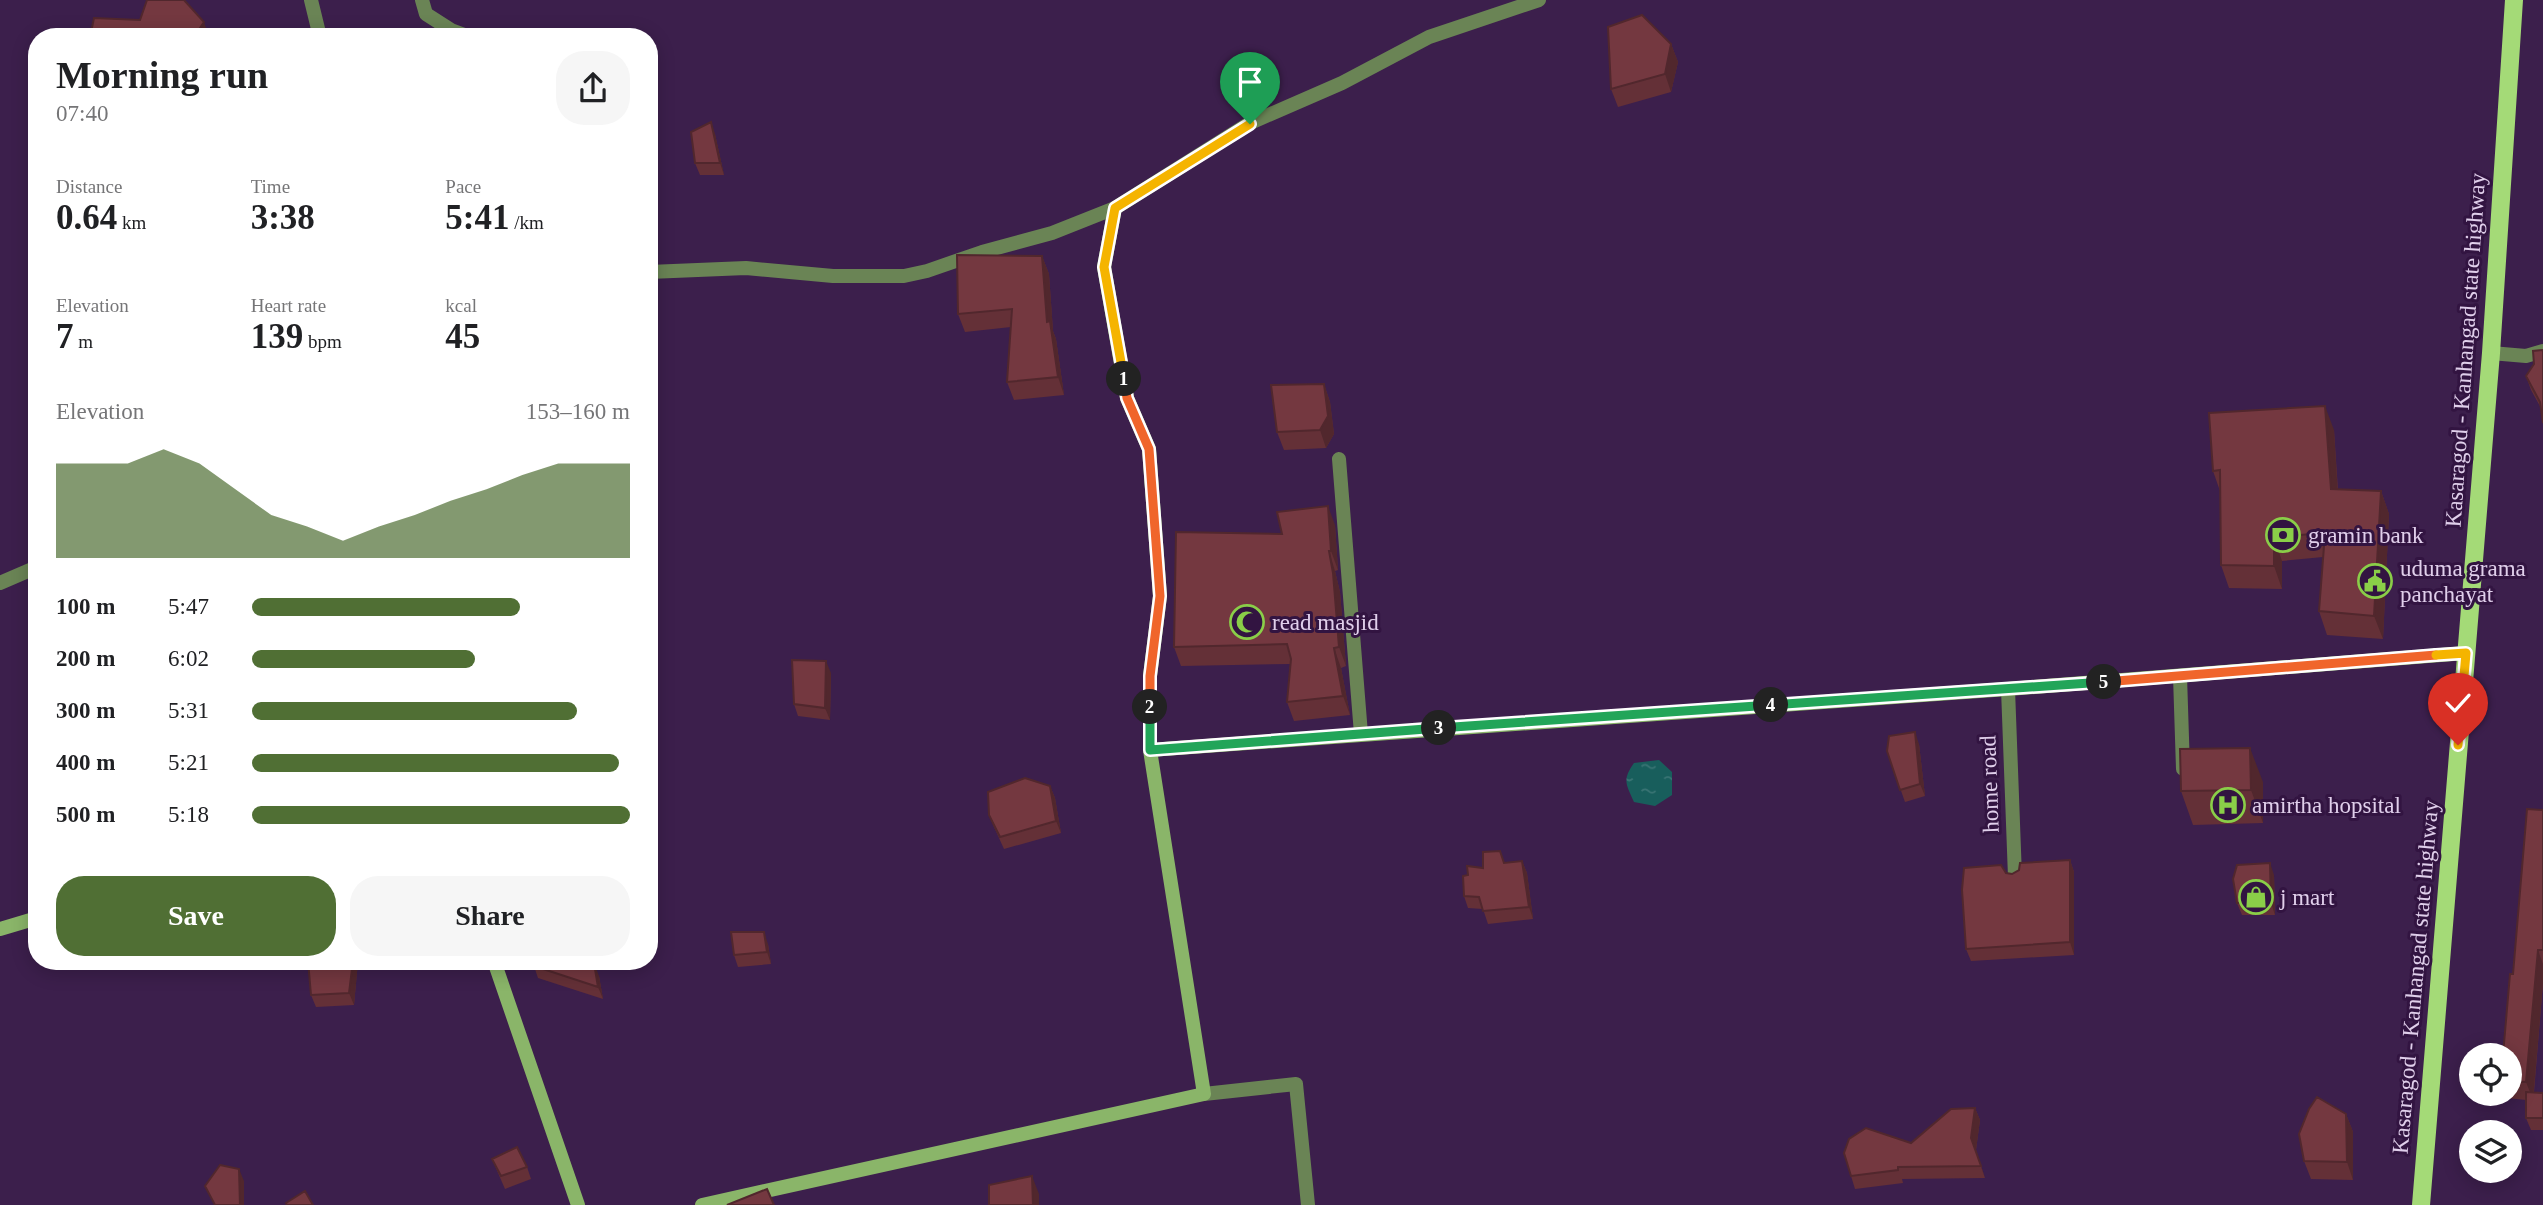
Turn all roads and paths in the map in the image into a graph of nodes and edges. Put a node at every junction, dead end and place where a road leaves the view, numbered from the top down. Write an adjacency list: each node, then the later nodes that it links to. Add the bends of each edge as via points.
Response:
1 (311, 0): 5 (street)
2 (422, 0): 6 (street, via 426,14)
3 (1539, 0): 7 (street, via 1429,37 1250,124)
4 (2514, 0): 10 (main road, Kasaragod - Kanhangad state highway)
5 (318, 28)
6 (448, 28)
7 (1115, 208): 8 (street, via 1052,233 904,276 833,276 746,268); 18 (street, via 1104,267 1127,398 1149,449 1160,596 1150,676)
8 (658, 272)
9 (2543, 351): 10 (street, via 2526,356)
10 (2491, 353): 14 (main road, Kasaragod - Kanhangad state highway)
11 (1339, 459): 17 (street)
12 (28, 571): 13 (street)
13 (0, 583)
14 (2466, 653): 15 (street); 28 (main road, Kasaragod - Kanhangad state highway)
15 (2180, 676): 16 (street); 19 (street)
16 (2008, 689): 17 (street); 20 (street, home road)
17 (1361, 734): 18 (street)
18 (1150, 750): 24 (street)
19 (2183, 782)
20 (2015, 877)
21 (28, 921): 22 (street)
22 (0, 929)
23 (497, 970): 25 (street)
24 (1204, 1094): 26 (street); 27 (street, via 1296,1084)
25 (578, 1205)
26 (702, 1205)
27 (1308, 1205)
28 (2421, 1205)

